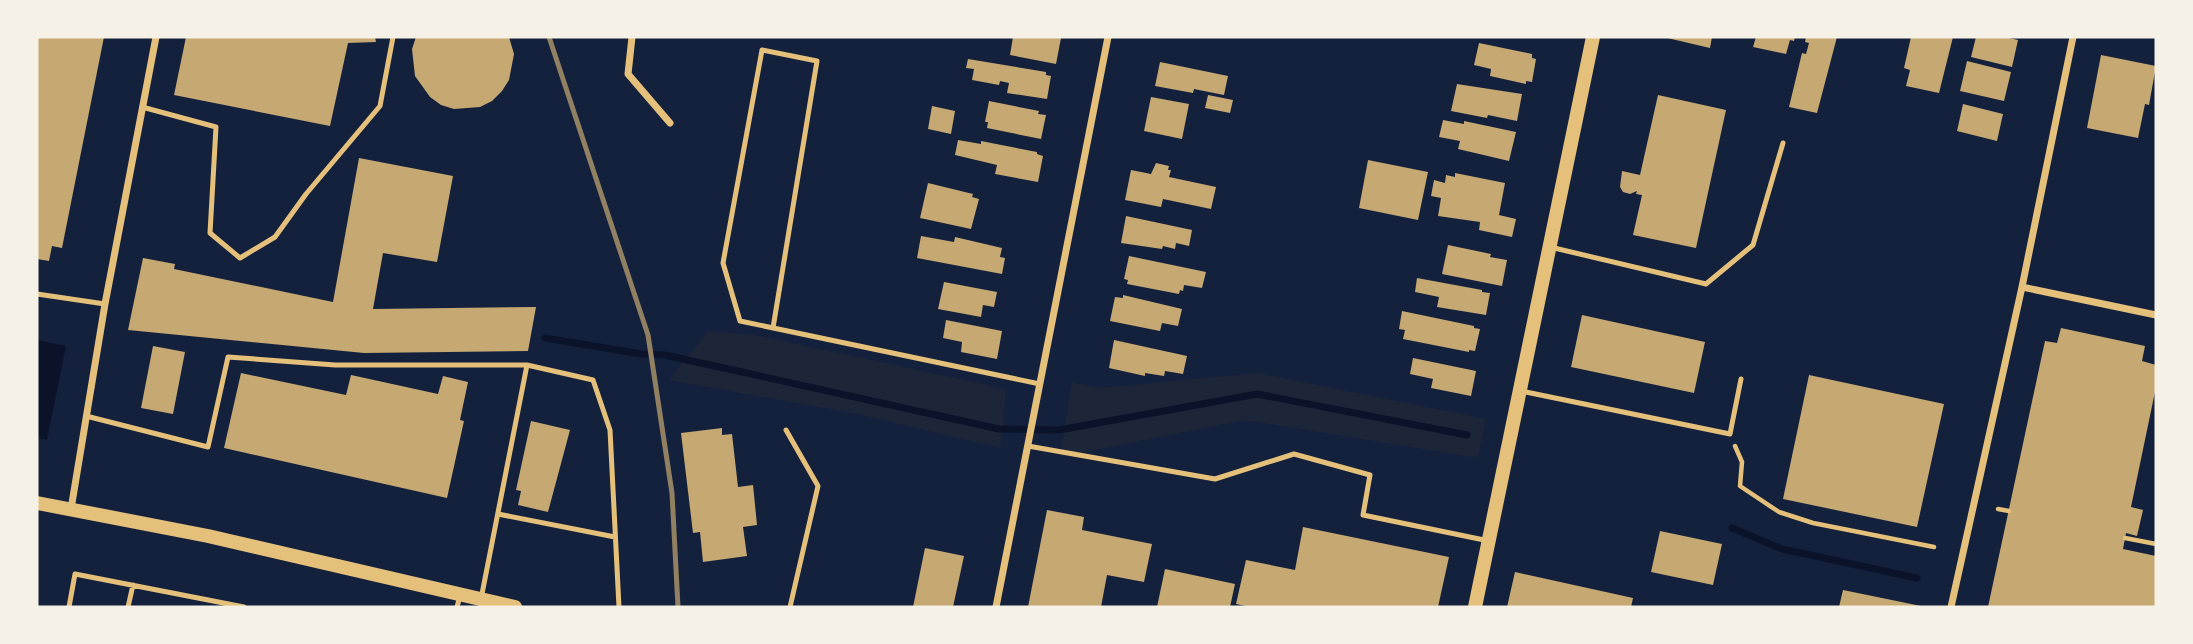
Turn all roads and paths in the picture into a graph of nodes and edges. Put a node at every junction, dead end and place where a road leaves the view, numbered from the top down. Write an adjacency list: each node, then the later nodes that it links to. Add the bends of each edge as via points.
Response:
1 (156, 37): 7 (street)
2 (393, 37): 7 (lane, via 380,106 275,237 240,258 210,233 216,127)
3 (632, 37): 8 (street, via 628,74)
4 (1108, 37): 18 (street)
5 (1594, 37): 10 (main road)
6 (2073, 37): 11 (street)
7 (142, 107): 13 (street)
8 (670, 123)
9 (1783, 143): 10 (lane, via 1753,245 1706,284)
10 (1550, 247): 19 (main road)
11 (2022, 288): 14 (street); 45 (street)
12 (37, 294): 13 (lane)
13 (105, 304): 20 (street)
14 (2156, 315)
15 (773, 328): 15 (lane, via 740,321 723,263 762,50 817,61); 18 (lane)
16 (527, 365): 20 (lane, via 335,365 228,356 208,447); 28 (lane); 29 (lane, via 593,380 610,430)
17 (1741, 379): 22 (lane)
18 (1040, 384): 23 (street)
19 (1521, 391): 22 (lane); 31 (main road)
20 (86, 416): 25 (street)
21 (786, 430): 42 (lane, via 818,486)
22 (1730, 434): 33 (path, via 1742,462 1740,486 1779,512)
23 (1027, 449): 31 (lane, via 1215,479 1294,454 1370,475 1363,515); 43 (street)
24 (37, 503): 25 (main road)
25 (71, 509): 36 (main road, via 208,536)
26 (1998, 509): 27 (path)
27 (2009, 511)
28 (498, 514): 29 (lane); 35 (lane)
29 (615, 537): 41 (lane)
30 (2125, 538): 32 (path)
31 (1490, 541): 44 (main road)
32 (2156, 544)
33 (1934, 547)
34 (133, 585): 37 (lane, via 75,573); 38 (lane); 39 (lane)
35 (481, 600): 36 (main road); 40 (main road)
36 (458, 601)
37 (69, 607)
38 (128, 607)
39 (244, 607)
40 (514, 607)
41 (619, 607)
42 (790, 607)
43 (996, 607)
44 (1475, 607)
45 (1951, 607)

